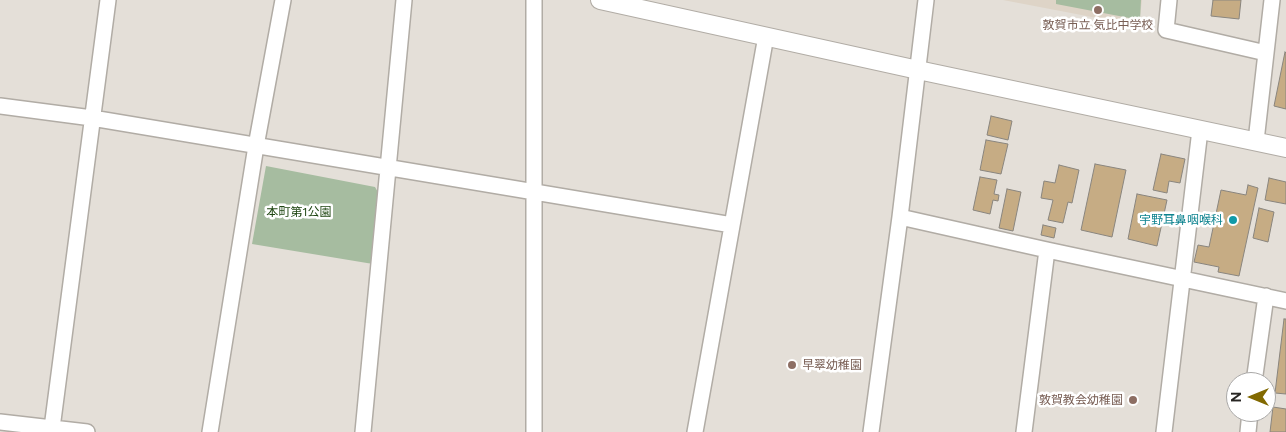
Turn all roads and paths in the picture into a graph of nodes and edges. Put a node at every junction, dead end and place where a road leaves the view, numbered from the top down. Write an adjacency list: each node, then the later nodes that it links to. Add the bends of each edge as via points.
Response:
1 (108, 0): 13 (street)
2 (283, 0): 16 (street)
3 (404, 0): 18 (street)
4 (534, 0): 19 (street)
5 (926, 0): 11 (street)
6 (1169, 0): 10 (street, via 1166,30)
7 (1272, 0): 10 (street)
8 (606, 1): 9 (street)
9 (766, 36): 11 (street); 21 (street)
10 (1266, 53): 15 (street)
11 (918, 70): 14 (street); 20 (street)
12 (0, 106): 13 (street)
13 (92, 118): 16 (street); 28 (street)
14 (1200, 130): 15 (street); 23 (street)
15 (1256, 141): 17 (street)
16 (256, 146): 18 (street); 30 (street)
17 (1286, 148)
18 (389, 169): 19 (street); 31 (street)
19 (535, 193): 21 (street); 32 (street)
20 (900, 217): 22 (street); 34 (street)
21 (732, 225): 33 (street)
22 (1047, 250): 23 (street); 35 (street)
23 (1182, 279): 24 (street); 36 (street)
24 (1266, 296): 25 (street); 26 (street)
25 (1286, 301)
26 (1255, 372)
27 (0, 422): 28 (street)
28 (52, 428): 29 (street)
29 (87, 432)
30 (210, 432)
31 (364, 432)
32 (534, 432)
33 (695, 432)
34 (870, 432)
35 (1024, 432)
36 (1164, 432)

